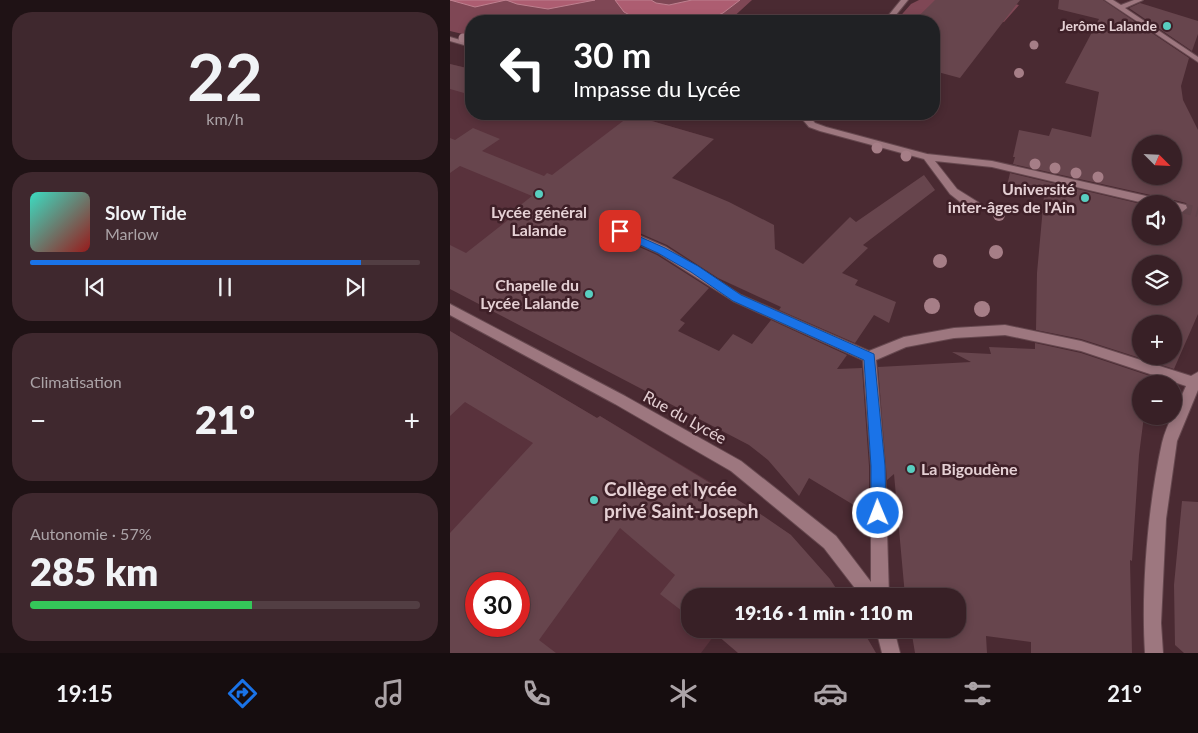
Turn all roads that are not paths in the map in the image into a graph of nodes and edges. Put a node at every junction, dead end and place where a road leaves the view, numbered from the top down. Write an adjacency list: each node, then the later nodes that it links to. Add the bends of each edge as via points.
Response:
1 (905, 0): 5 (street)
2 (1108, 0): 4 (street)
3 (1140, 0): 4 (street)
4 (1120, 8): 9 (street)
5 (892, 15)
6 (450, 39): 7 (street)
7 (465, 43)
8 (1198, 52): 9 (street)
9 (1187, 53): 10 (street)
10 (1198, 60)
11 (806, 120): 12 (street, via 823,129)
12 (927, 157): 13 (street, via 1011,168); 14 (street, via 952,191)
13 (1132, 196)
14 (977, 207)
15 (620, 231): 17 (street, via 662,250 737,298)
16 (450, 309): 19 (street, Rue du Lycée, via 736,466 830,542)
17 (869, 357): 18 (street, via 904,342 954,333 1005,330 1081,346); 20 (street, via 878,466)
18 (1196, 380): 23 (street, via 1170,441 1158,520 1152,623)
19 (865, 588)
20 (880, 588)
21 (887, 638): 22 (street)
22 (891, 653)
23 (1154, 653)

